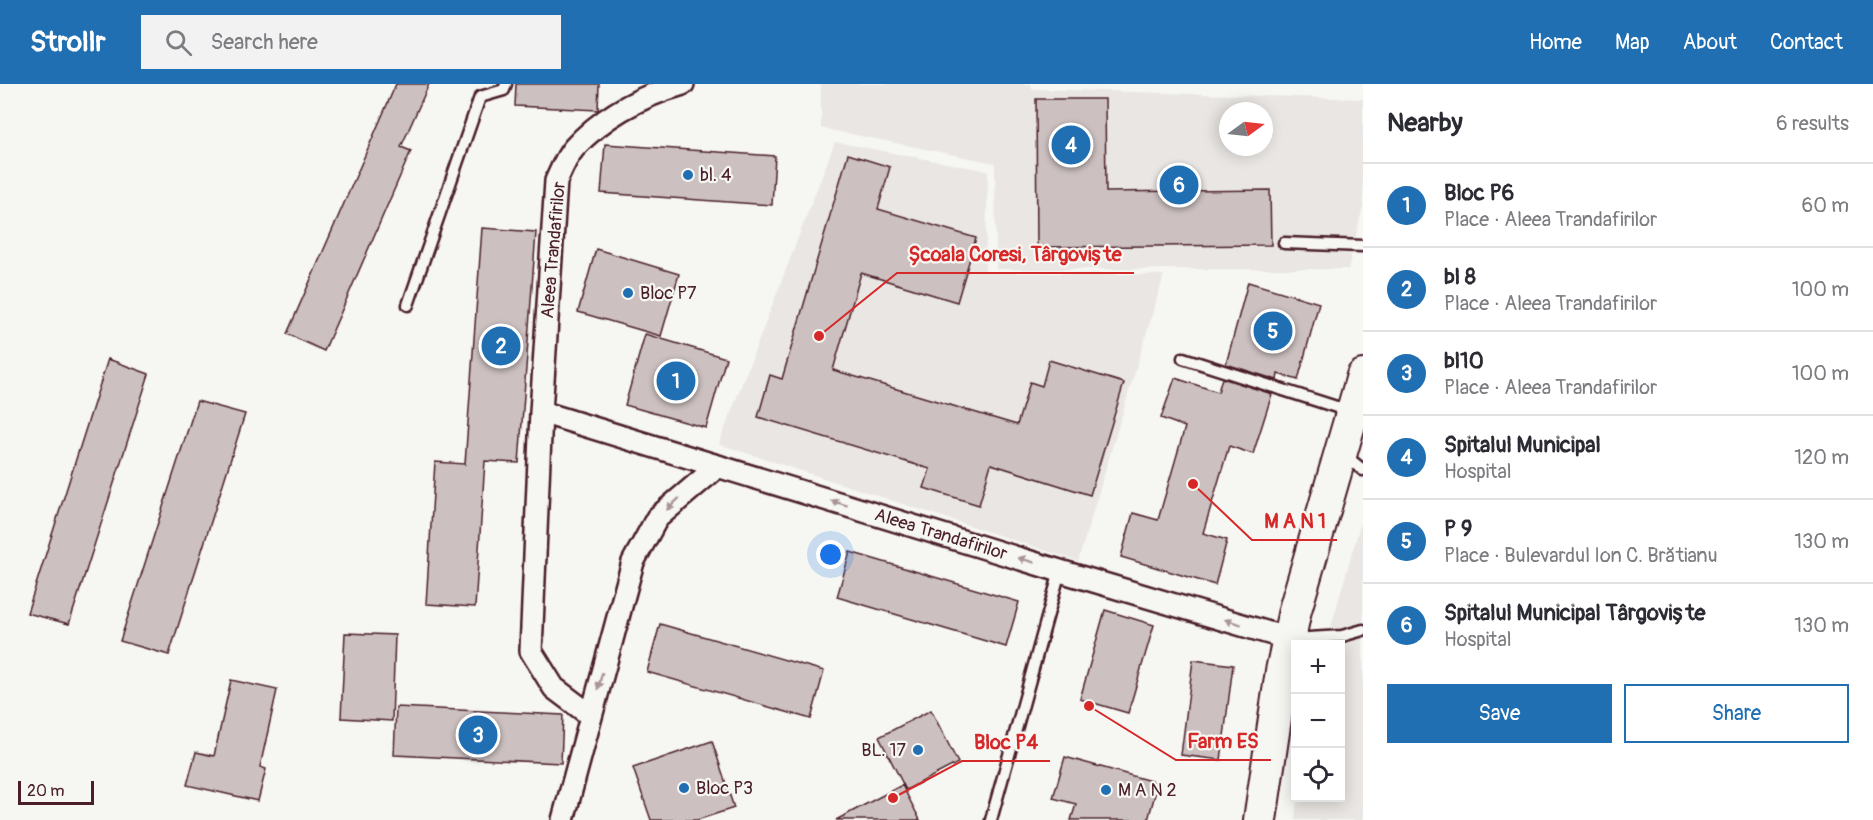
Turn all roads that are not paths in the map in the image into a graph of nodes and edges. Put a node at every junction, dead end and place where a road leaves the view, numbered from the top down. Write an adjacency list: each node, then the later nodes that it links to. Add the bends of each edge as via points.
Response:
1 (506, 84): 5 (lane, via 504,90 480,97)
2 (683, 84): 8 (street, Aleea Trandafirilor, via 652,93 600,124 573,149 556,180)
3 (1284, 243): 4 (lane)
4 (1363, 246)
5 (408, 305)
6 (1183, 358): 9 (lane)
7 (1363, 376): 9 (main road)
8 (541, 412): 11 (street, Aleea Trandafirilor); 15 (street, Aleea Trandafirilor, via 531,651 554,688)
9 (1352, 412): 10 (main road)
10 (1352, 461): 14 (main road)
11 (718, 466): 12 (street, Aleea Trandafirilor, one-way to 11); 15 (street, one-way to 15, via 657,519 633,562)
12 (1060, 571): 14 (street, Aleea Trandafirilor, one-way to 12); 17 (lane)
13 (1363, 630): 14 (lane, via 1342,636)
14 (1289, 639): 18 (main road)
15 (590, 715): 16 (street)
16 (563, 820)
17 (991, 820)
18 (1260, 820)

